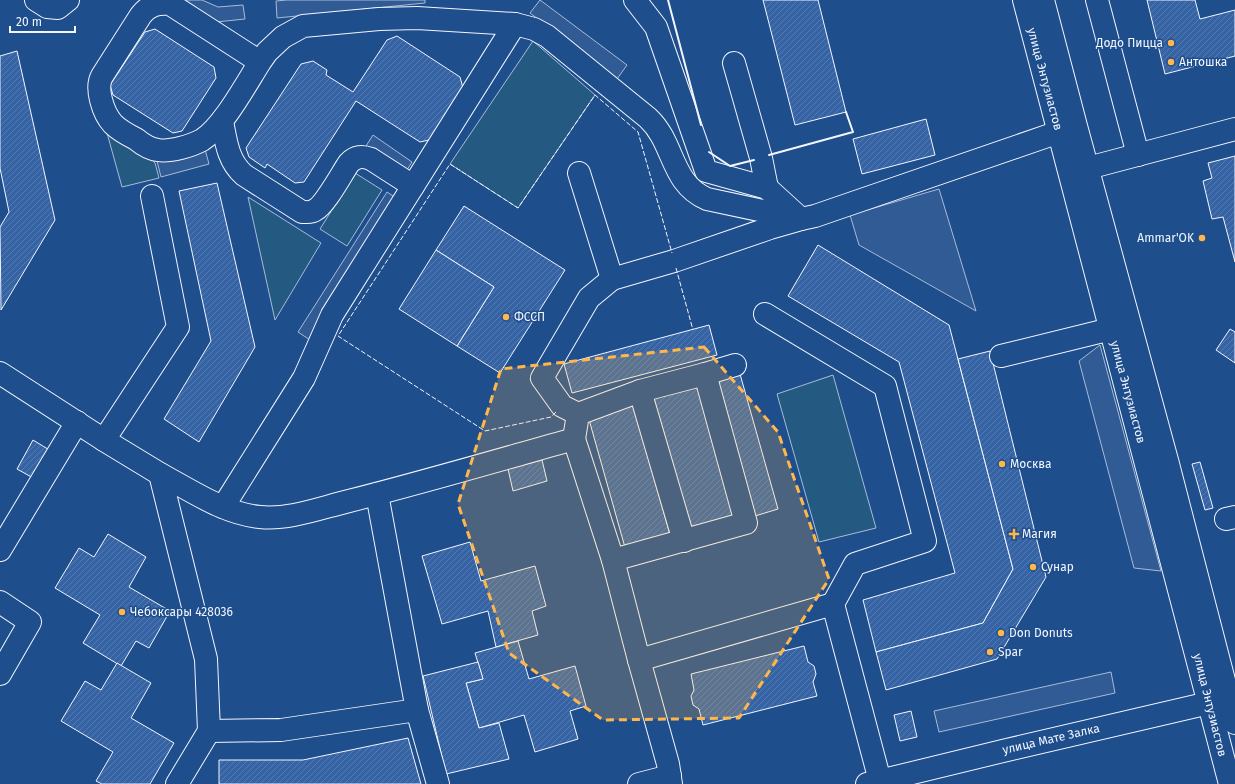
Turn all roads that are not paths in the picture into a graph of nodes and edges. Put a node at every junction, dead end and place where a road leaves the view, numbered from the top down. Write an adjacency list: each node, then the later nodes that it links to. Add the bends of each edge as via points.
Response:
1 (36, 0): 2 (main road, via 58,8)
2 (68, 0)
3 (635, 0): 17 (main road, via 656,27 706,171)
4 (1024, 0): 12 (main road, улица Энтузиастов)
5 (1043, 0): 12 (main road, улица Энтузиастов)
6 (1097, 0): 13 (main road)
7 (515, 24): 8 (main road, via 378,18 303,26 283,37); 16 (main road); 19 (main road, via 547,36 654,123 684,182 699,196)
8 (260, 62): 10 (main road); 10 (main road, via 170,4 161,3 154,4 141,15 99,82 98,89 111,121 152,149 166,150 197,142 211,133)
9 (734, 63): 17 (main road)
10 (222, 121): 16 (main road, via 228,153 239,171 302,212 315,210 322,204 348,163 358,157 371,159)
11 (1235, 128): 13 (main road)
12 (1068, 129): 14 (main road, улица Энтузиастов); 19 (main road)
13 (1138, 155): 14 (main road)
14 (1079, 170): 22 (main road, улица Энтузиастов); 42 (main road, улица Энтузиастов, via 1168,464)
15 (579, 173): 20 (main road)
16 (413, 186): 34 (main road, via 332,315 304,378)
17 (767, 188): 19 (main road)
18 (152, 196): 31 (main road, via 178,327)
19 (802, 219): 20 (main road)
20 (612, 279): 28 (main road, via 589,298 542,378 562,406)
21 (765, 314): 39 (main road, via 886,386 925,541 855,564)
22 (1111, 329): 23 (main road); 42 (main road, улица Энтузиастов)
23 (1001, 356)
24 (735, 365): 26 (main road)
25 (0, 373): 29 (main road)
26 (705, 374): 27 (main road); 35 (main road, via 746,523)
27 (640, 391): 28 (main road); 35 (main road)
28 (578, 414): 30 (main road)
29 (77, 422): 31 (main road); 36 (main road)
30 (574, 439): 33 (main road); 37 (main road)
31 (104, 440): 32 (main road)
32 (160, 474): 34 (main road); 45 (main road, via 206,659)
33 (377, 494): 34 (main road, via 287,517 260,518); 43 (main road)
34 (223, 507)
35 (684, 541): 37 (main road)
36 (0, 550)
37 (613, 560): 40 (main road)
38 (0, 602): 41 (main road, via 30,622)
39 (833, 604): 40 (main road); 47 (main road)
40 (639, 660): 46 (main road)
41 (0, 674)
42 (1224, 700): 44 (main road, улица Энтузиастов); 47 (main road, улица Мате Залка); 51 (main road, улица Энтузиастов)
43 (417, 710): 45 (main road, via 281,730); 49 (main road)
44 (1235, 724)
45 (209, 731): 48 (main road)
46 (671, 780): 50 (main road)
47 (874, 782)
48 (177, 784)
49 (438, 784)
50 (639, 784)
51 (1230, 784)

